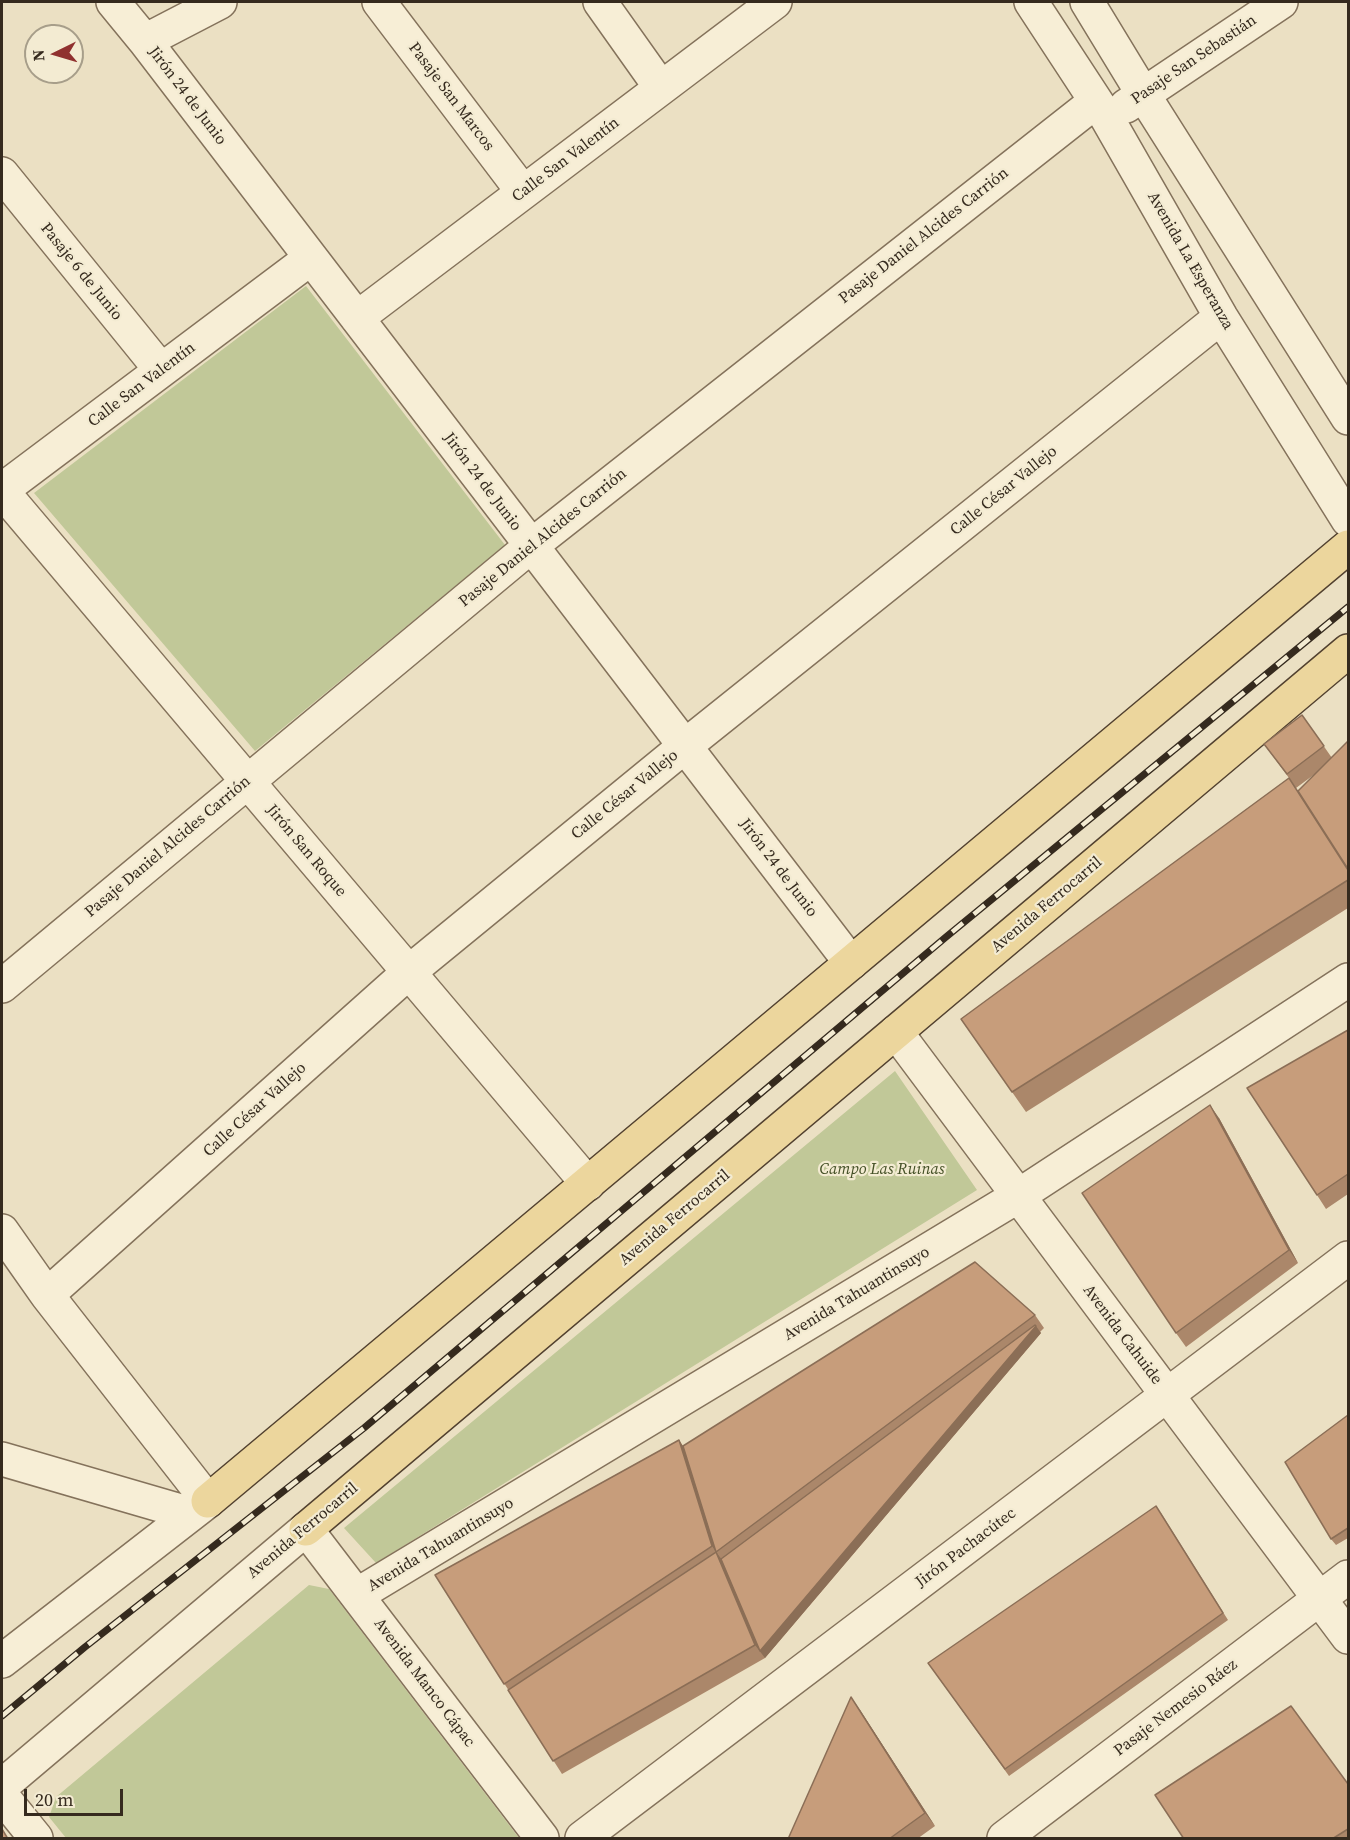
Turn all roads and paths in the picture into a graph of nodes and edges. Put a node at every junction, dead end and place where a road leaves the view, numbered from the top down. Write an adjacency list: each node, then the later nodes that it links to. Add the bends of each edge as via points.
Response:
1 (113, 2): 9 (street, Jirón 24 de Junio)
2 (220, 2): 9 (street)
3 (379, 2): 14 (street, Pasaje San Marcos)
4 (600, 2): 10 (street)
5 (775, 2): 10 (street, Calle San Valentín)
6 (1031, 2): 12 (street, Avenida La Esperanza)
7 (1088, 2): 11 (street)
8 (1281, 2): 11 (street, Pasaje San Sebastián)
9 (145, 41): 15 (street, Jirón 24 de Junio)
10 (661, 88): 14 (street, Calle San Valentín)
11 (1143, 94): 12 (street, Pasaje San Sebastián); 19 (street)
12 (1101, 110): 16 (street, Avenida La Esperanza); 22 (street, Pasaje Daniel Alcides Carrión)
13 (2, 174): 18 (street, Pasaje 6 de Junio)
14 (523, 192): 17 (street, Calle San Valentín)
15 (311, 258): 17 (street, Jirón 24 de Junio); 18 (street, Calle San Valentín)
16 (1221, 316): 21 (street, Avenida La Esperanza); 25 (street, Calle César Vallejo)
17 (357, 318): 22 (street, Jirón 24 de Junio)
18 (161, 370): 20 (street, Calle San Valentín)
19 (1348, 418)
20 (2, 491): 26 (street, Jirón San Roque)
21 (1348, 520)
22 (531, 546): 25 (street, Jirón 24 de Junio); 26 (street, Pasaje Daniel Alcides Carrión)
23 (1348, 547): 27 (main road)
24 (1348, 651): 31 (main road, Avenida Ferrocarril)
25 (685, 746): 27 (street, Jirón 24 de Junio); 28 (street, Calle César Vallejo)
26 (247, 781): 28 (street, Jirón San Roque); 30 (street, Pasaje Daniel Alcides Carrión)
27 (851, 963): 32 (main road)
28 (409, 972): 32 (street, Jirón San Roque); 36 (street, Calle César Vallejo)
29 (1348, 980): 33 (street, Avenida Tahuantinsuyo)
30 (2, 986)
31 (896, 1032): 33 (street, Avenida Cahuide); 40 (main road, Avenida Ferrocarril)
32 (588, 1184): 39 (main road)
33 (1018, 1196): 37 (street, Avenida Cahuide); 42 (street, Avenida Tahuantinsuyo)
34 (2, 1231): 36 (street)
35 (1348, 1258): 37 (street, Jirón Pachacútec)
36 (47, 1295): 39 (street)
37 (1167, 1395): 43 (street, Avenida Cahuide); 50 (street, Jirón Pachacútec)
38 (2, 1459): 39 (street)
39 (200, 1507): 45 (street)
40 (306, 1529): 42 (street, Avenida Manco Cápac); 46 (street, Avenida Ferrocarril)
41 (1348, 1577): 43 (street, Pasaje Nemesio Ráez)
42 (357, 1595): 49 (street, Avenida Manco Cápac)
43 (1320, 1599): 44 (street, Avenida Cahuide); 51 (street, Pasaje Nemesio Ráez)
44 (1348, 1637)
45 (2, 1661)
46 (2, 1786)
47 (2, 1796): 48 (street)
48 (36, 1839)
49 (542, 1839)
50 (582, 1839)
51 (1004, 1839)

